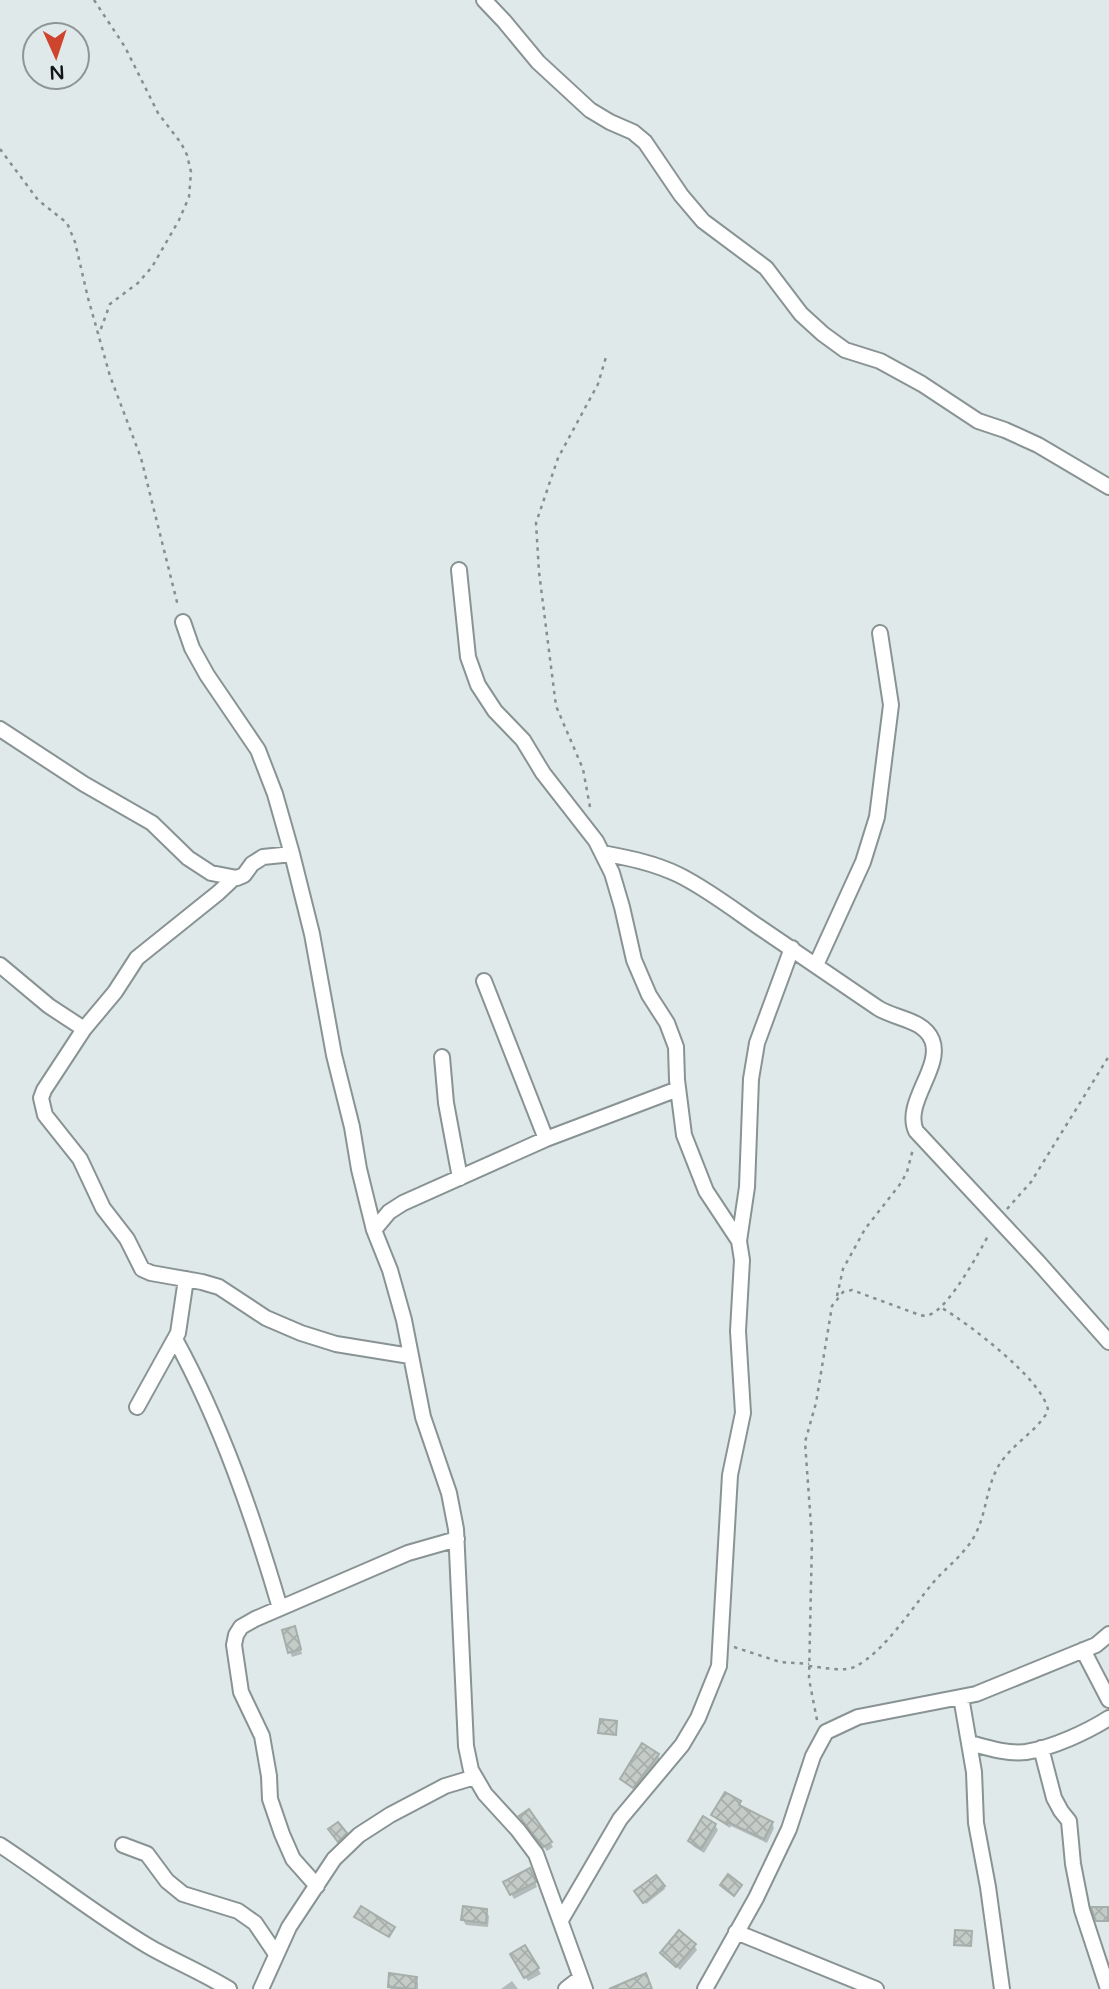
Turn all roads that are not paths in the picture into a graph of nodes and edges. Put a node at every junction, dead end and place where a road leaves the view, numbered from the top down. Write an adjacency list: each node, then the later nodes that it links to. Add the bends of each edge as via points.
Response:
1 (484, 0): 2 (street, via 538,62 590,110 646,142 703,222 766,268 801,314 823,334 845,350 880,361 978,421 1038,445)
2 (1109, 487)
3 (459, 570): 7 (street, via 468,657 478,685 495,712 523,740)
4 (183, 622): 8 (street, via 207,675 258,750)
5 (880, 633): 12 (street, via 891,705 877,817 863,862)
6 (0, 729): 9 (street, via 152,823 211,873)
7 (602, 853): 10 (street, via 650,862 682,877); 16 (street, via 612,873 638,971 676,1047)
8 (292, 854): 9 (street, via 263,857); 19 (street)
9 (234, 878): 14 (street, via 136,958 115,992)
10 (792, 948): 12 (street); 20 (street, via 757,1043)
11 (0, 965): 14 (street)
12 (816, 965): 23 (street, via 890,1015 915,1023 931,1038 929,1070 914,1111 916,1131)
13 (484, 981): 17 (street)
14 (83, 1028): 21 (street, via 44,1090 41,1104 45,1115 80,1159 103,1208 127,1239 142,1269)
15 (442, 1057): 18 (street)
16 (678, 1089): 17 (street); 20 (street, via 684,1135 706,1191)
17 (546, 1139): 18 (street)
18 (460, 1178): 19 (street, via 389,1212)
19 (374, 1230): 24 (street, via 390,1270)
20 (739, 1241): 39 (street, via 743,1413 730,1475 719,1666 682,1745 620,1819)
21 (186, 1279): 22 (street); 24 (street, via 219,1287 266,1318 301,1333 336,1344)
22 (175, 1339): 25 (street); 27 (street, via 244,1494)
23 (1109, 1342)
24 (410, 1356): 26 (street, via 449,1493)
25 (137, 1407)
26 (457, 1539): 27 (street, via 408,1553); 35 (street, via 466,1746)
27 (280, 1608): 38 (street, via 241,1627 234,1646 241,1692 262,1736 275,1814 293,1859)
28 (1109, 1634): 29 (street)
29 (1083, 1650): 30 (street); 31 (street)
30 (961, 1697): 33 (street); 40 (street, via 858,1717 823,1737 789,1829)
31 (1109, 1700)
32 (1109, 1718): 34 (street)
33 (970, 1743): 34 (street, via 994,1750); 48 (street, via 976,1823)
34 (1041, 1748): 49 (street, via 1054,1798 1069,1821 1082,1910)
35 (475, 1777): 38 (street, via 418,1799 359,1835 334,1859); 39 (street, via 536,1854)
36 (0, 1845): 43 (street, via 148,1946)
37 (123, 1845): 41 (street, via 146,1854 183,1894 238,1911 255,1923)
38 (317, 1886): 41 (street)
39 (561, 1920): 42 (street)
40 (736, 1932): 46 (street); 47 (street)
41 (276, 1954): 44 (street)
42 (583, 1984): 45 (street)
43 (229, 1989)
44 (261, 1989)
45 (566, 1989)
46 (705, 1989)
47 (876, 1989)
48 (1002, 1989)
49 (1108, 1989)

